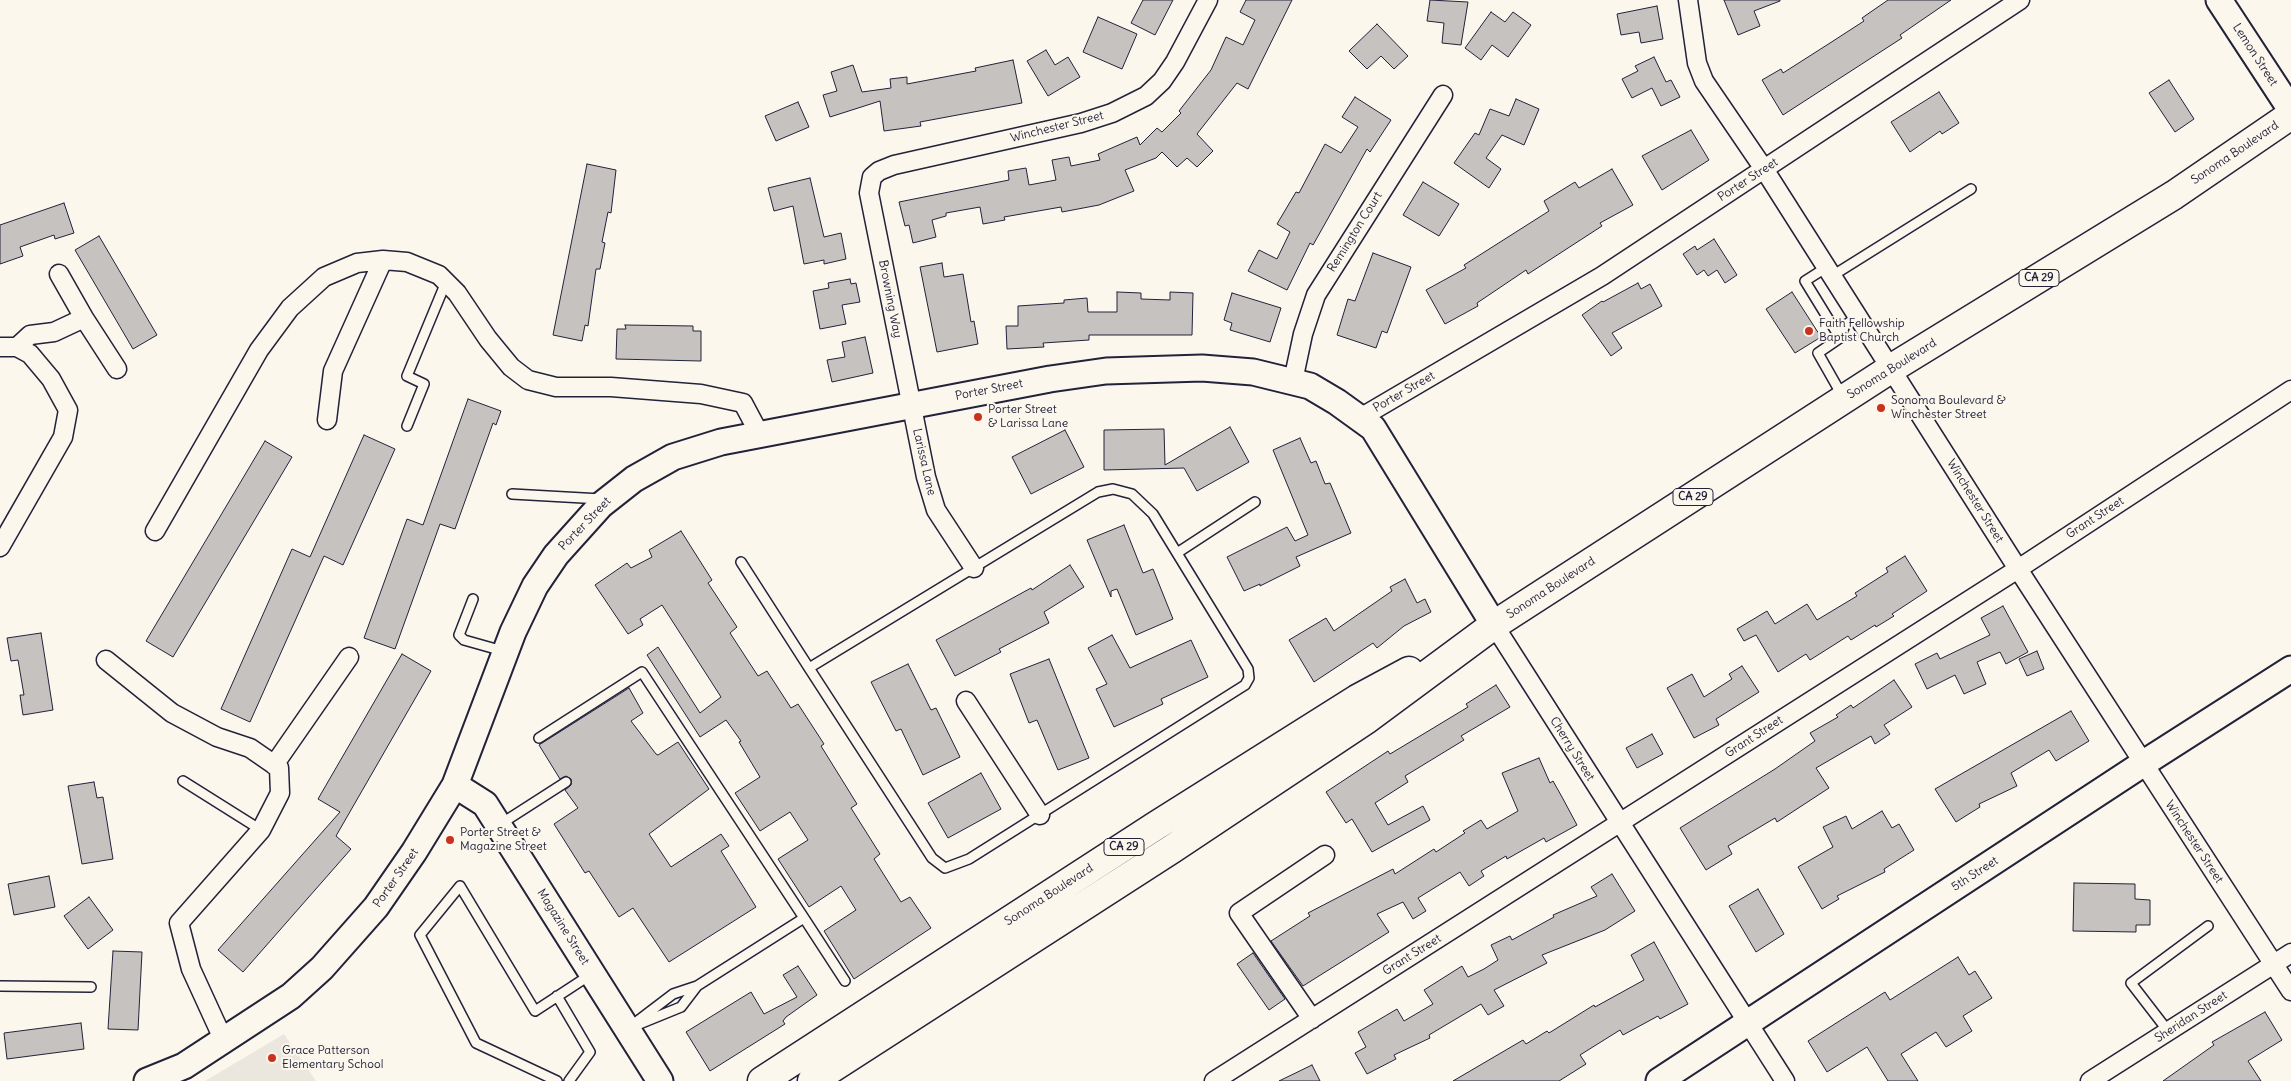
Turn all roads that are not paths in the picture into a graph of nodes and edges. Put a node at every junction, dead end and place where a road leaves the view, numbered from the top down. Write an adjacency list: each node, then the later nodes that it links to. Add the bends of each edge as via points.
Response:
1 (1208, 0): 10 (street, Winchester Street, via 1175,62 1146,96 1112,113 1080,123 894,165 872,177)
2 (1688, 0): 8 (street, Winchester Street, via 1696,63 1704,81)
3 (2020, 0): 8 (street, Porter Street)
4 (2219, 0): 6 (street, Lemon Street)
5 (1443, 95): 21 (street, Remington Court, via 1316,295)
6 (2291, 110)
7 (2291, 115): 20 (main road, Sonoma Boulevard / CA 29, via 2174,194)
8 (1764, 169): 12 (street, Winchester Street); 25 (street, Porter Street, via 1602,276)
9 (1972, 189): 12 (lane)
10 (868, 193): 24 (street, Browning Way)
11 (383, 260): 14 (street, via 407,262 439,275); 26 (street, via 333,371); 32 (street, via 357,263 324,277 290,308 259,350)
12 (1829, 271): 15 (street, Winchester Street); 17 (lane, via 1805,282)
13 (59, 274): 16 (street)
14 (446, 282): 27 (lane, via 407,376 424,384); 28 (street, via 511,367 528,380 556,387 611,387 701,394 744,403)
15 (1858, 317): 17 (lane, via 1844,325); 20 (street, Winchester Street)
16 (84, 318): 18 (street, via 54,332 30,335); 19 (street)
17 (1840, 338): 23 (lane, via 1818,352)
18 (8, 347): 33 (street, via 30,354 51,379 68,410 63,437)
19 (117, 368)
20 (1892, 368): 23 (main road, Sonoma Boulevard / CA 29); 37 (street, Winchester Street)
21 (1293, 381): 24 (street, Porter Street, via 1252,372 1202,368 1106,371); 25 (street, Porter Street, via 1310,386)
22 (2291, 390): 37 (street, Grant Street)
23 (1844, 399): 39 (main road, Sonoma Boulevard / CA 29)
24 (911, 405): 28 (street, Porter Street); 36 (street, Larissa Lane, via 936,510)
25 (1360, 418): 39 (street, Cherry Street, via 1372,428)
26 (328, 420)
27 (407, 426)
28 (760, 435): 30 (street, Porter Street, via 721,442 673,457 634,479)
29 (512, 494): 30 (lane)
30 (609, 499): 40 (street, Porter Street, via 556,555 535,586)
31 (1256, 502): 34 (lane)
32 (155, 531)
33 (0, 547)
34 (1177, 553): 36 (lane, via 1153,514 1132,494 1113,489 1098,492); 52 (lane, via 1248,669 1249,678 1245,685)
35 (742, 562): 43 (lane)
36 (974, 568): 43 (lane)
37 (2018, 569): 47 (street, Winchester Street); 53 (street, Grant Street)
38 (473, 599): 40 (lane, via 459,635 464,640)
39 (1494, 625): 53 (street, Cherry Street); 73 (main road, Sonoma Boulevard / CA 29, via 1359,725); 78 (main road, Sonoma Boulevard / CA 29, via 1357,700)
40 (506, 651): 51 (street, Porter Street)
41 (349, 657): 48 (street)
42 (106, 660): 48 (street, via 172,713 217,737 250,748)
43 (809, 668): 52 (lane, via 932,858 945,868 969,860)
44 (2291, 669): 47 (street, 5th Street)
45 (966, 702): 52 (street)
46 (539, 738): 57 (lane, via 642,672)
47 (2144, 763): 60 (street, Winchester Street); 69 (street, 5th Street)
48 (274, 765): 55 (street, via 279,768 280,793)
49 (183, 782): 55 (lane)
50 (566, 782): 54 (lane)
51 (455, 785): 54 (street, Magazine Street, via 485,804); 72 (street, Porter Street, via 376,907 322,968 291,996)
52 (1040, 815)
53 (1619, 824): 68 (street, Grant Street); 69 (street, Cherry Street)
54 (498, 825): 61 (street, Magazine Street)
55 (261, 830): 72 (street, via 179,923 192,969)
56 (1326, 855): 68 (street, via 1239,913)
57 (804, 918): 62 (lane); 64 (lane)
58 (2208, 926): 71 (lane, via 2131,982)
59 (2291, 953): 60 (street, Sheridan Street)
60 (2273, 964): 66 (street, Winchester Street); 71 (street, Sheridan Street)
61 (592, 973): 67 (lane); 70 (street, Magazine Street)
62 (845, 981)
63 (0, 986): 65 (lane)
64 (697, 986): 70 (lane, via 673,994); 70 (lane, via 681,1007)
65 (91, 987)
66 (2291, 991)
67 (557, 996): 75 (lane, via 535,1011 460,886 420,935 476,1043); 76 (lane, via 590,1052)
68 (1312, 1019): 79 (street, Grant Street)
69 (1748, 1024): 80 (street, 5th Street); 81 (street, Cherry Street)
70 (627, 1029): 77 (street, Magazine Street)
71 (2168, 1032): 82 (street, Sheridan Street)
72 (224, 1041): 74 (street, Porter Street, via 184,1066)
73 (820, 1079)
74 (147, 1081)
75 (556, 1081)
76 (569, 1081)
77 (660, 1081)
78 (762, 1081)
79 (1214, 1081)
80 (1659, 1081)
81 (1784, 1081)
82 (2090, 1081)

